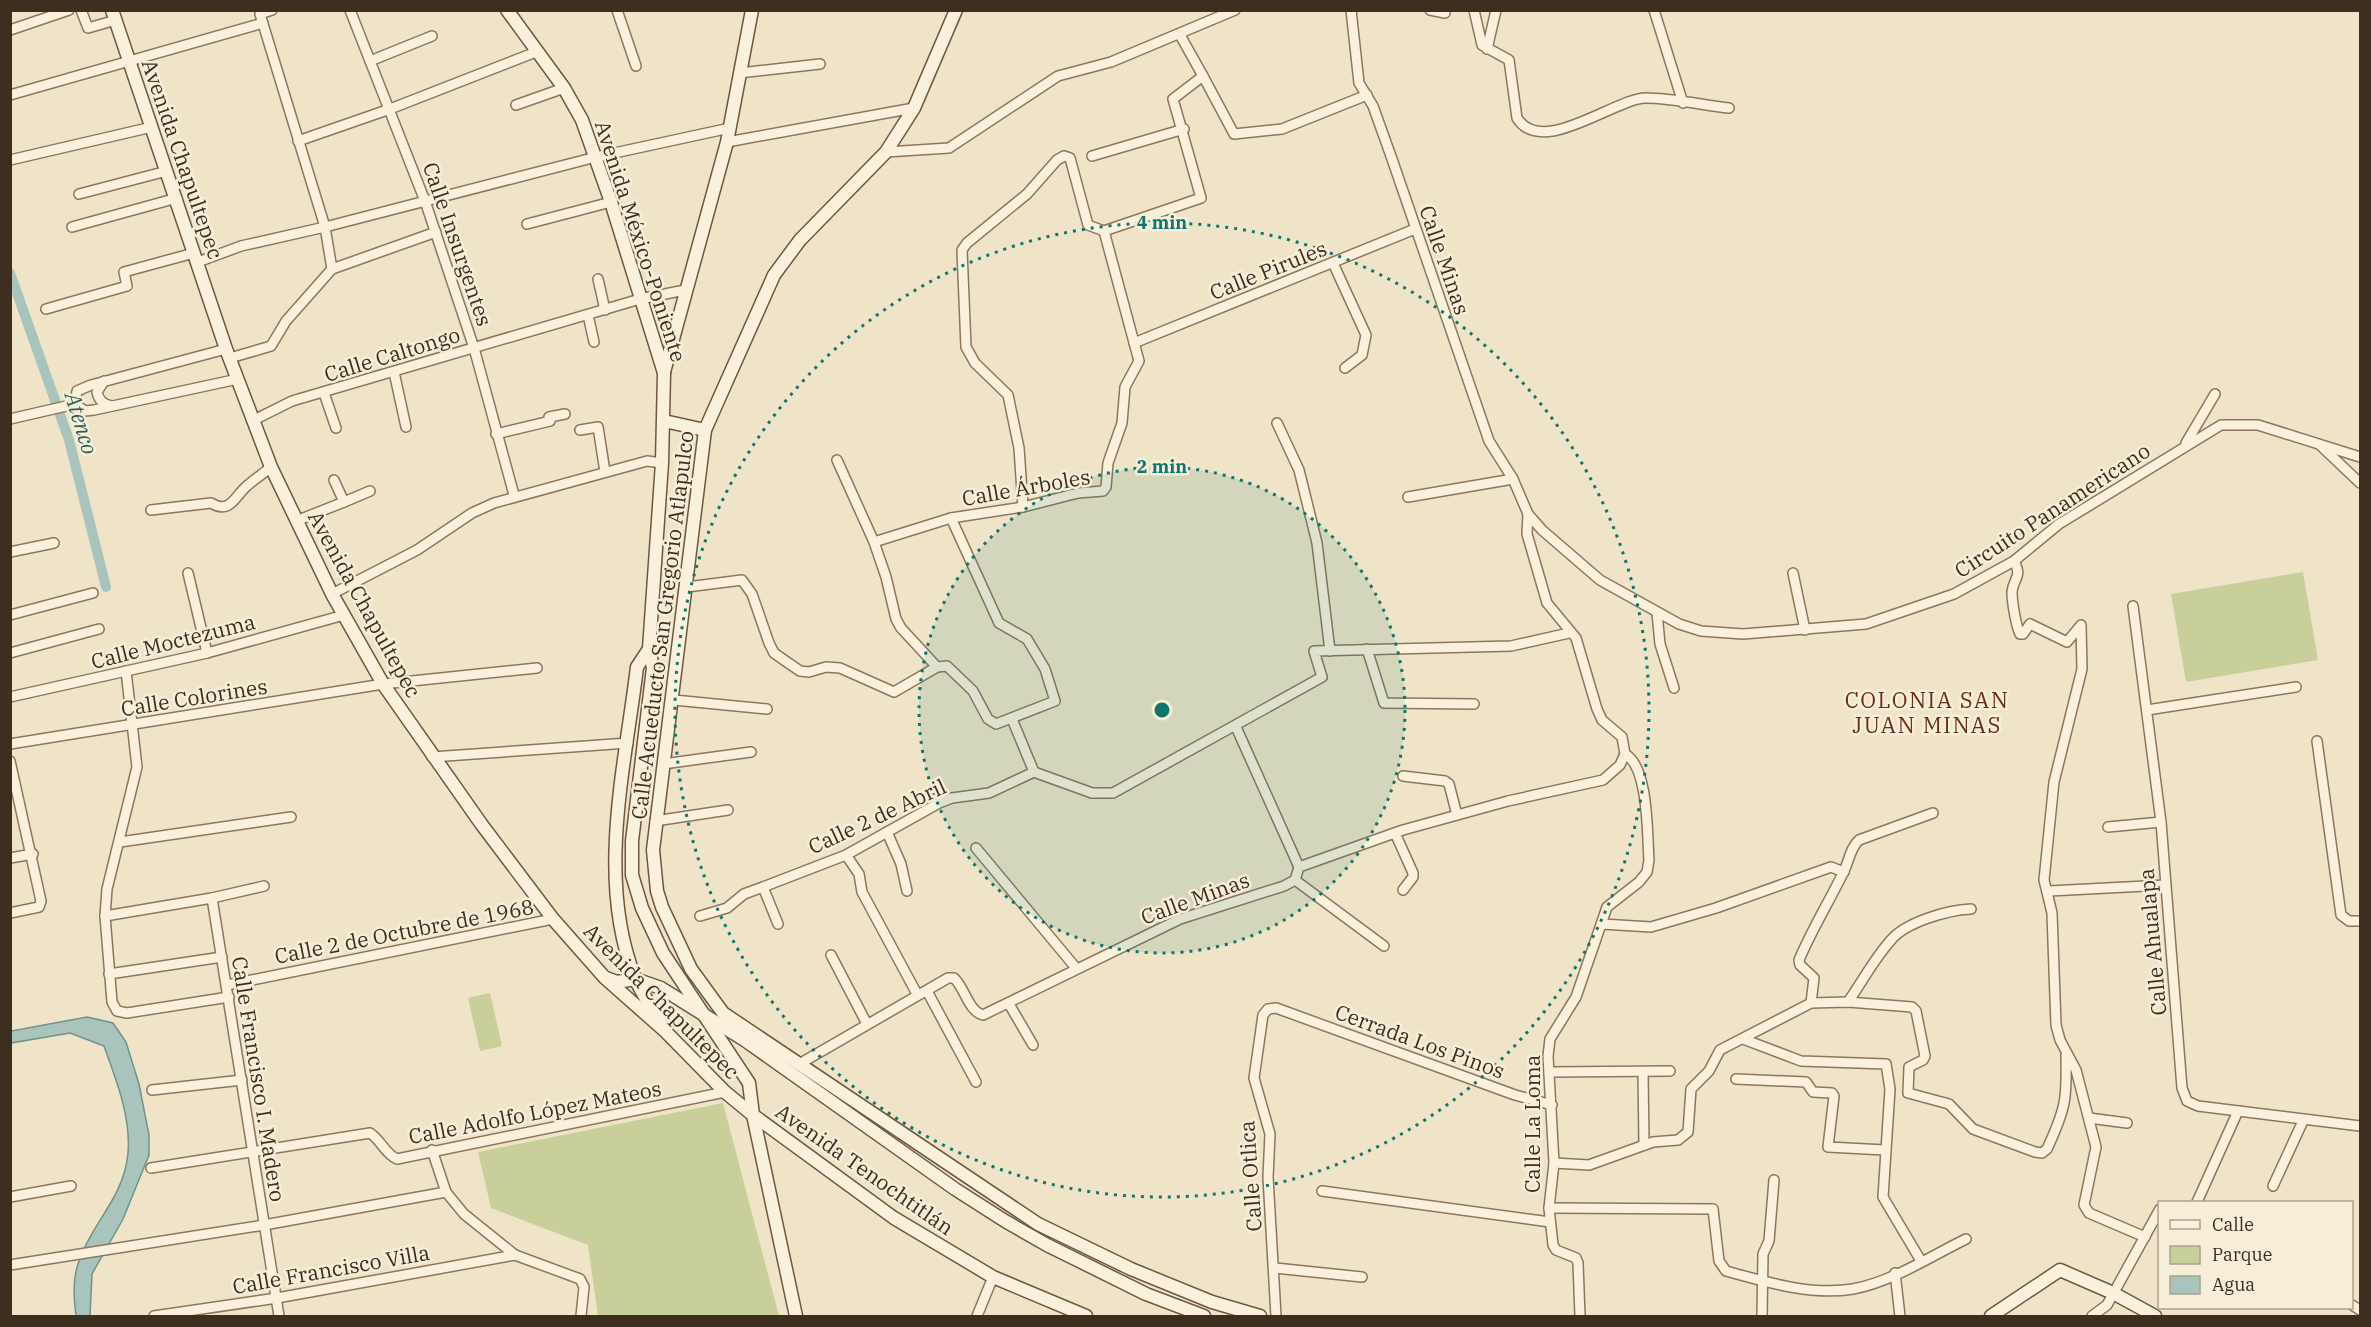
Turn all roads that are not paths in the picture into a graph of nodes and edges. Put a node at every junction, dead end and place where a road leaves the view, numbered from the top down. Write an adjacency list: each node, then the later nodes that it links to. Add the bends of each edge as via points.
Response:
1 (69, 10): 18 (street)
2 (81, 10): 16 (street, via 88,28)
3 (272, 10): 17 (street)
4 (350, 10): 23 (street, Calle Insurgentes)
5 (507, 10): 22 (main road, Avenida México-Poniente)
6 (617, 10): 26 (street)
7 (752, 10): 27 (main road)
8 (956, 10): 34 (main road, Calle Acueducto San Gregorio Atlapulco)
9 (1235, 10): 19 (street)
10 (1351, 10): 31 (street, Calle Minas, via 1356,69)
11 (1430, 10): 15 (street)
12 (1474, 10): 21 (street, via 1480,40)
13 (1496, 10): 21 (street)
14 (1654, 10): 32 (street)
15 (1445, 12)
16 (114, 15): 24 (main road, Avenida Chapultepec)
17 (260, 16): 24 (street); 40 (street)
18 (10, 30)
19 (1180, 35): 28 (street); 42 (street, via 1111,62 1058,76 949,148)
20 (432, 36): 23 (street)
21 (1487, 49): 32 (street, via 1509,60 1517,118 1531,129 1562,128 1645,98)
22 (536, 52): 29 (main road, Avenida México-Poniente); 36 (street)
23 (370, 61): 36 (street, Calle Insurgentes)
24 (130, 62): 30 (street); 37 (main road, Avenida Chapultepec)
25 (820, 64): 27 (street)
26 (636, 66)
27 (740, 73): 38 (main road)
28 (1203, 76): 31 (street, via 1234,134 1282,129); 39 (street, via 1173,99)
29 (564, 88): 33 (street); 44 (main road, Avenida México-Poniente)
30 (10, 95)
31 (1366, 95): 54 (street, Calle Minas)
32 (1683, 103): 35 (street)
33 (516, 105)
34 (914, 108): 41 (street); 42 (main road, Calle Acueducto San Gregorio Atlapulco)
35 (1729, 108)
36 (390, 109): 40 (street); 49 (street, Calle Insurgentes)
37 (152, 127): 45 (street); 46 (main road, Avenida Chapultepec)
38 (730, 128): 41 (main road); 44 (street)
39 (1184, 129): 43 (street); 55 (street, via 1201,198)
40 (298, 141): 53 (street)
41 (727, 142): 61 (main road)
42 (886, 152): 87 (main road, Calle Acueducto San Gregorio Atlapulco, via 785,257)
43 (1092, 156)
44 (596, 157): 49 (street); 50 (main road, Avenida México-Poniente)
45 (10, 160)
46 (167, 171): 47 (street); 48 (main road, Avenida Chapultepec)
47 (79, 194)
48 (177, 198): 52 (street); 57 (main road, Avenida Chapultepec)
49 (425, 201): 53 (street); 56 (street, Calle Insurgentes)
50 (611, 202): 51 (street); 62 (main road, Avenida México-Poniente)
51 (527, 224)
52 (72, 227)
53 (325, 228): 57 (street); 59 (street)
54 (1415, 229): 58 (street, Calle Pirules); 96 (street, Calle Minas, via 1489,441)
55 (1104, 231): 67 (street); 103 (street, via 1088,225 1070,158 1064,156 1028,194 962,250 966,347 975,363 1008,395 1019,448)
56 (436, 232): 59 (street); 68 (street, Calle Insurgentes)
57 (196, 258): 63 (street, via 124,272 127,286); 69 (main road, Avenida Chapultepec)
58 (1333, 263): 67 (street, Calle Pirules); 70 (street, via 1366,335 1362,356)
59 (332, 269): 69 (street, via 286,321 271,346)
60 (598, 279): 64 (street)
61 (685, 290): 62 (street, Calle Caltongo); 72 (main road)
62 (640, 299): 64 (street, Calle Caltongo); 72 (main road, Avenida México-Poniente)
63 (46, 309)
64 (605, 310): 65 (street, Calle Caltongo)
65 (588, 315): 66 (street); 68 (street, Calle Caltongo)
66 (594, 342)
67 (1134, 343): 103 (street, Calle Árboles, via 1139,361 1125,387 1122,423 1108,463 1106,487 1103,491)
68 (474, 348): 71 (street, Calle Caltongo); 88 (street, Calle Insurgentes)
69 (228, 354): 73 (main road, Avenida Chapultepec); 74 (street)
70 (1346, 368)
71 (394, 372): 75 (street, Calle Caltongo); 84 (street)
72 (664, 374): 82 (main road, Avenida México-Poniente)
73 (238, 379): 78 (street); 81 (main road, Avenida Chapultepec)
74 (104, 381): 77 (street, via 77,391); 78 (street, via 97,392 104,405)
75 (324, 393): 81 (street, Calle Caltongo, via 279,406); 85 (street)
76 (2216, 394): 90 (street)
77 (75, 404): 78 (street, via 85,411); 80 (street)
78 (112, 406)
79 (566, 414): 88 (street)
80 (10, 419)
81 (252, 421): 94 (main road, Avenida Chapultepec)
82 (664, 421): 87 (main road); 93 (main road, Avenida México-Poniente)
83 (1277, 423): 126 (street, via 1299,470 1317,543)
84 (406, 427)
85 (336, 428)
86 (580, 430): 95 (street, via 598,427)
87 (705, 430): 114 (main road, Calle Acueducto San Gregorio Atlapulco)
88 (496, 434): 100 (street, Calle Insurgentes)
89 (2318, 444): 90 (street, Circuito Panamericano, via 2258,425 2221,425); 91 (street); 98 (street, Circuito Panamericano)
90 (2185, 445): 111 (street, Circuito Panamericano, via 2059,524)
91 (2361, 457)
92 (837, 459): 108 (street)
93 (662, 463): 95 (street, via 647,461); 124 (main road, Avenida México-Poniente)
94 (271, 467): 104 (street, via 226,507 218,508 211,503); 107 (main road, Avenida Chapultepec)
95 (605, 472): 100 (street)
96 (1513, 479): 101 (street); 105 (street, Calle Minas)
97 (334, 480): 102 (street)
98 (2361, 483)
99 (370, 491): 102 (street)
100 (514, 495): 116 (street, via 472,513 417,550)
101 (1408, 497)
102 (344, 502): 107 (street)
103 (1023, 507): 106 (street, Calle Árboles)
104 (151, 510)
105 (1528, 514): 118 (street, Circuito Panamericano, via 1600,580); 123 (street, Calle La Loma, via 1527,534 1546,603)
106 (951, 518): 108 (street, Calle Árboles); 140 (street, via 999,623 1027,639 1045,669 1055,701)
107 (296, 521): 116 (main road, Avenida Chapultepec)
108 (874, 542): 129 (street, via 896,619)
109 (54, 543): 110 (street)
110 (10, 552)
111 (2014, 561): 122 (street, Circuito Panamericano, via 1954,594 1899,615 1866,624); 176 (street, via 2019,575 2012,591 2014,624 2020,634 2030,624 2067,642 2081,624 2082,669 2054,782 2044,880)
112 (188, 573): 128 (street)
113 (1793, 573): 122 (street)
114 (687, 587): 129 (street, via 742,580 752,594 774,653 800,671 840,668 894,692); 136 (main road, Calle Acueducto San Gregorio Atlapulco)
115 (93, 593): 119 (street)
116 (332, 594): 120 (main road, Avenida Chapultepec)
117 (2133, 606): 139 (street, Calle Ahualapa)
118 (1658, 613): 122 (street, Circuito Panamericano, via 1701,631 1743,634); 133 (street, via 1660,644)
119 (10, 615)
120 (344, 615): 128 (street, Calle Moctezuma); 132 (main road, Avenida Chapultepec)
121 (99, 629): 127 (street)
122 (1805, 630)
123 (1569, 633): 125 (street, via 1511,646); 147 (street, Calle La Loma, via 1576,638 1581,651 1602,720 1622,737)
124 (649, 649): 144 (main road, Avenida México-Poniente, via 637,667); 201 (main road, Avenida México-Poniente, via 652,668 632,841 632,875 651,930)
125 (1367, 649): 126 (street); 137 (street, via 1384,703)
126 (1330, 651): 142 (street, via 1314,651 1322,677)
127 (10, 652)
128 (207, 653): 131 (street, Calle Moctezuma)
129 (937, 667): 140 (street, via 947,666 956,673 973,691 988,719 996,724)
130 (537, 668): 132 (street, Calle Colorines)
131 (126, 670): 135 (street, Calle Moctezuma); 141 (street)
132 (382, 684): 141 (street, Calle Colorines); 148 (main road, Avenida Chapultepec)
133 (1674, 687)
134 (2296, 687): 139 (street)
135 (10, 697)
136 (674, 700): 138 (street); 150 (main road, Calle Acueducto San Gregorio Atlapulco)
137 (1474, 704)
138 (767, 709)
139 (2147, 710): 159 (street, Calle Ahualapa)
140 (1012, 719): 151 (street)
141 (134, 725): 145 (street, Calle Colorines); 163 (street, via 137,767)
142 (1236, 727): 151 (street, via 1113,793 1092,793); 168 (street)
143 (2317, 741): 183 (street, via 2342,915 2349,921)
144 (628, 743): 148 (street); 192 (main road, Avenida México-Poniente, via 614,872 624,939)
145 (10, 744)
146 (751, 752): 150 (street)
147 (1625, 754): 156 (street, via 1620,765 1603,780); 185 (street, Calle La Loma, via 1632,758 1640,775 1649,860 1647,872 1639,882 1607,907)
148 (432, 757): 182 (main road, Avenida Chapultepec)
149 (10, 760): 153 (street)
150 (663, 764): 158 (main road, Calle Acueducto San Gregorio Atlapulco)
151 (1034, 772): 161 (street, Calle 2 de Abril, via 989,793 939,803)
152 (1403, 776): 156 (street, via 1445,781)
153 (15, 794): 165 (street)
154 (728, 810): 158 (street)
155 (1934, 813): 169 (street, via 1859,840)
156 (1457, 815): 162 (street)
157 (291, 817): 163 (street)
158 (655, 821): 202 (main road, Calle Acueducto San Gregorio Atlapulco, via 654,876 662,907 691,969)
159 (2161, 822): 160 (street); 171 (street, Calle Ahualapa)
160 (2108, 827)
161 (887, 832): 166 (street, Calle 2 de Abril); 175 (street)
162 (1395, 833): 168 (street); 174 (street, via 1413,873)
163 (120, 842): 180 (street, via 107,889)
164 (976, 848): 189 (street)
165 (33, 854): 167 (street); 179 (street, via 39,907)
166 (846, 855): 173 (street, Calle 2 de Abril); 195 (street)
167 (10, 858)
168 (1299, 867): 170 (street)
169 (1844, 872): 185 (street, via 1831,867 1651,927); 198 (street, via 1799,960 1814,978)
170 (1295, 880): 186 (street); 189 (street, Calle Minas, via 1180,919)
171 (2165, 885): 176 (street); 220 (street, Calle Ahualapa, via 2182,1088 2187,1101 2198,1106)
172 (264, 886): 177 (street)
173 (763, 887): 181 (street, Calle 2 de Abril, via 744,894 727,908); 184 (street)
174 (1403, 890)
175 (907, 891)
176 (2049, 891): 207 (street, via 2056,1025)
177 (212, 898): 180 (street); 188 (street, Calle Francisco I. Madero)
178 (1971, 909): 197 (street, via 1952,910 1929,918 1892,939)
179 (10, 914)
180 (105, 916): 190 (street)
181 (700, 916)
182 (553, 920): 191 (main road, Avenida Chapultepec); 193 (street, Calle 2 de Octubre de 1968)
183 (2361, 921)
184 (778, 924)
185 (1602, 924): 210 (street, Calle La Loma, via 1576,997 1550,1039)
186 (1384, 946)
187 (831, 955): 203 (street)
188 (222, 957): 190 (street); 193 (street, Calle Francisco I. Madero)
189 (1076, 968): 199 (street, Calle Minas)
190 (109, 974): 196 (street, via 112,1002 117,1011 127,1013)
191 (605, 978): 192 (main road, via 616,982); 204 (main road, Avenida Chapultepec)
192 (635, 979): 201 (main road, Avenida México-Poniente, via 661,988); 204 (main road)
193 (227, 985): 196 (street, Calle Francisco I. Madero)
194 (927, 991): 195 (street, Calle Minas); 199 (street, Calle Minas, via 954,978 978,1014); 214 (street)
195 (917, 994): 203 (street, Calle Minas)
196 (229, 997): 213 (street, Calle Francisco I. Madero)
197 (1848, 1002): 198 (street); 218 (street, via 1912,1007 1916,1011 1925,1056 1909,1067)
198 (1811, 1003): 205 (street)
199 (1008, 1004): 206 (street)
200 (1276, 1008): 219 (street, Cerrada Los Pinos); 248 (street, Calle Otlica, via 1263,1015 1254,1078 1270,1134 1268,1177)
201 (705, 1016): 202 (main road, Avenida México-Poniente); 221 (main road, via 749,1083)
202 (720, 1018): 208 (main road); 262 (main road, Avenida México-Poniente, via 746,1041 1005,1221 1136,1289)
203 (867, 1024): 208 (street, Calle Minas)
204 (665, 1031): 217 (main road, Avenida Chapultepec)
205 (1743, 1039): 215 (street, via 1792,1060 1882,1062 1886,1064); 226 (street, via 1720,1050 1709,1071 1691,1089 1688,1132 1678,1140)
206 (1033, 1045)
207 (2066, 1054): 218 (street, via 2064,1112 2042,1152 1973,1130 1949,1104); 222 (street, via 2076,1070)
208 (801, 1063): 263 (main road, via 1038,1224 1131,1269)
209 (1670, 1071): 211 (street)
210 (1549, 1072): 211 (street); 219 (street, Calle La Loma)
211 (1643, 1072): 226 (street)
212 (1736, 1079): 228 (street, via 1806,1082 1813,1092 1832,1093 1828,1147)
213 (242, 1080): 216 (street); 229 (street, Calle Francisco I. Madero)
214 (976, 1082)
215 (1890, 1089): 218 (street); 228 (street)
216 (152, 1090)
217 (725, 1092): 221 (main road, Avenida Chapultepec); 227 (street, Calle Adolfo López Mateos)
218 (1908, 1093)
219 (1551, 1105): 230 (street, Calle La Loma)
220 (2238, 1112): 223 (street, Calle Ahualapa); 238 (street)
221 (753, 1115): 250 (main road, Avenida Tenochtitlán, via 894,1218); 259 (main road)
222 (2089, 1118): 224 (street); 243 (street, via 2096,1147 2085,1210)
223 (2304, 1121): 225 (street, Calle Ahualapa); 234 (street)
224 (2127, 1123)
225 (2361, 1126)
226 (1644, 1145): 230 (street, via 1589,1165)
227 (432, 1150): 229 (street, Calle Adolfo López Mateos, via 397,1159 370,1133); 236 (street)
228 (1885, 1150): 246 (street, via 1883,1197)
229 (252, 1152): 231 (street, Calle Adolfo López Mateos); 242 (street, Calle Francisco I. Madero)
230 (1554, 1163): 239 (street, Calle La Loma)
231 (151, 1168)
232 (1774, 1179): 252 (street)
233 (71, 1186): 237 (street)
234 (2273, 1186)
235 (1322, 1191): 241 (street, Calle La Loma)
236 (446, 1192): 242 (street); 245 (street, via 464,1214)
237 (10, 1197)
238 (2198, 1201)
239 (1549, 1208): 241 (street, Calle La Loma); 252 (street, via 1713,1209 1721,1267)
240 (2158, 1213): 243 (street)
241 (1550, 1222): 265 (street, Calle La Loma, via 1556,1250 1576,1258 1578,1263)
242 (264, 1224): 247 (street); 254 (street, Calle Francisco I. Madero)
243 (2145, 1237): 253 (street)
244 (1966, 1239): 246 (street)
245 (514, 1255): 254 (street, Calle Francisco Villa); 258 (street, via 580,1279 584,1287)
246 (1921, 1261): 249 (street)
247 (10, 1264)
248 (1275, 1268): 251 (street); 264 (street, Calle Otlica)
249 (1895, 1273): 252 (street, via 1853,1288 1822,1291); 267 (street)
250 (993, 1277): 260 (street); 261 (main road, Avenida Tenochtitlán)
251 (1362, 1277)
252 (1761, 1280): 266 (street)
253 (2113, 1293): 255 (main road, via 2060,1270); 269 (street, via 2103,1310); 270 (main road)
254 (277, 1298): 256 (street, Calle Francisco Villa); 257 (street, Calle Francisco I. Madero)
255 (2008, 1312): 268 (main road)
256 (154, 1317)
257 (279, 1317)
258 (580, 1317)
259 (796, 1317)
260 (977, 1317)
261 (1086, 1317)
262 (1204, 1317)
263 (1260, 1317)
264 (1276, 1317)
265 (1580, 1317)
266 (1762, 1317)
267 (1900, 1317)
268 (1991, 1317)
269 (2091, 1317)
270 (2155, 1317)

